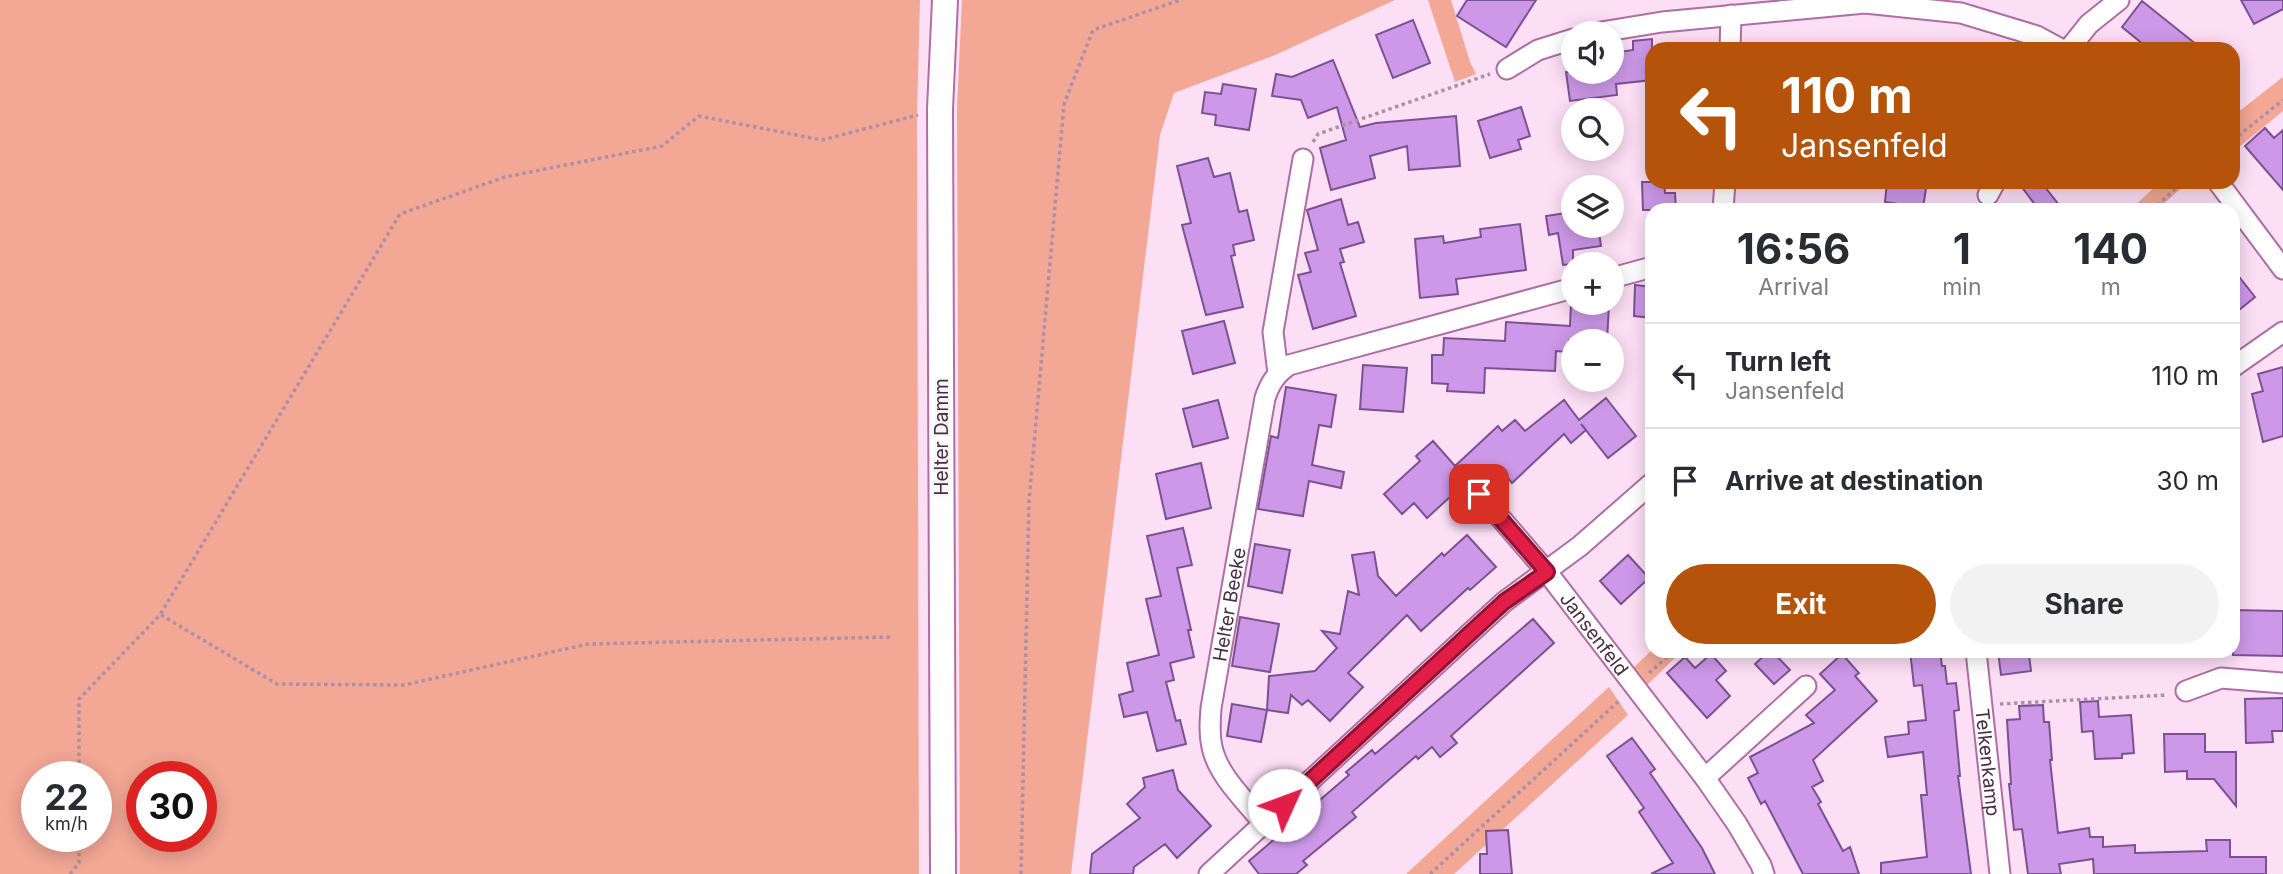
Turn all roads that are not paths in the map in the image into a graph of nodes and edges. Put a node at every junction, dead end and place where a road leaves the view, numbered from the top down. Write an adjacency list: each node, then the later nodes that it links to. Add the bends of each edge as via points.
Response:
1 (945, 0): 28 (street, Helter Damm, via 940,109)
2 (2119, 0): 7 (street)
3 (1731, 15): 4 (street); 5 (street); 6 (street, via 1865,3 1917,7 1961,13)
4 (1624, 28)
5 (1730, 42)
6 (2048, 42)
7 (2075, 42)
8 (1561, 43): 9 (street)
9 (1507, 68)
10 (1303, 159): 18 (street, via 1273,332)
11 (2240, 211): 13 (street)
12 (1645, 269): 14 (street)
13 (2283, 269)
14 (1624, 275)
15 (1561, 291): 18 (street, via 1297,362)
16 (2283, 332): 17 (street)
17 (2240, 362)
18 (1278, 373): 27 (street, Helter Beeke, via 1265,398 1210,718 1216,760)
19 (1645, 489): 21 (street)
20 (1479, 494): 21 (street, Jansenfeld)
21 (1547, 572): 26 (street, Jansenfeld); 27 (street, via 1504,602)
22 (1977, 658): 31 (street, Telkenkamp)
23 (2283, 683): 25 (street, via 2221,678)
24 (1807, 686): 26 (street)
25 (2186, 691)
26 (1704, 778): 30 (street, Jansenfeld, via 1737,824)
27 (1264, 824): 29 (street)
28 (943, 874)
29 (1209, 874)
30 (1763, 874)
31 (2000, 874)

